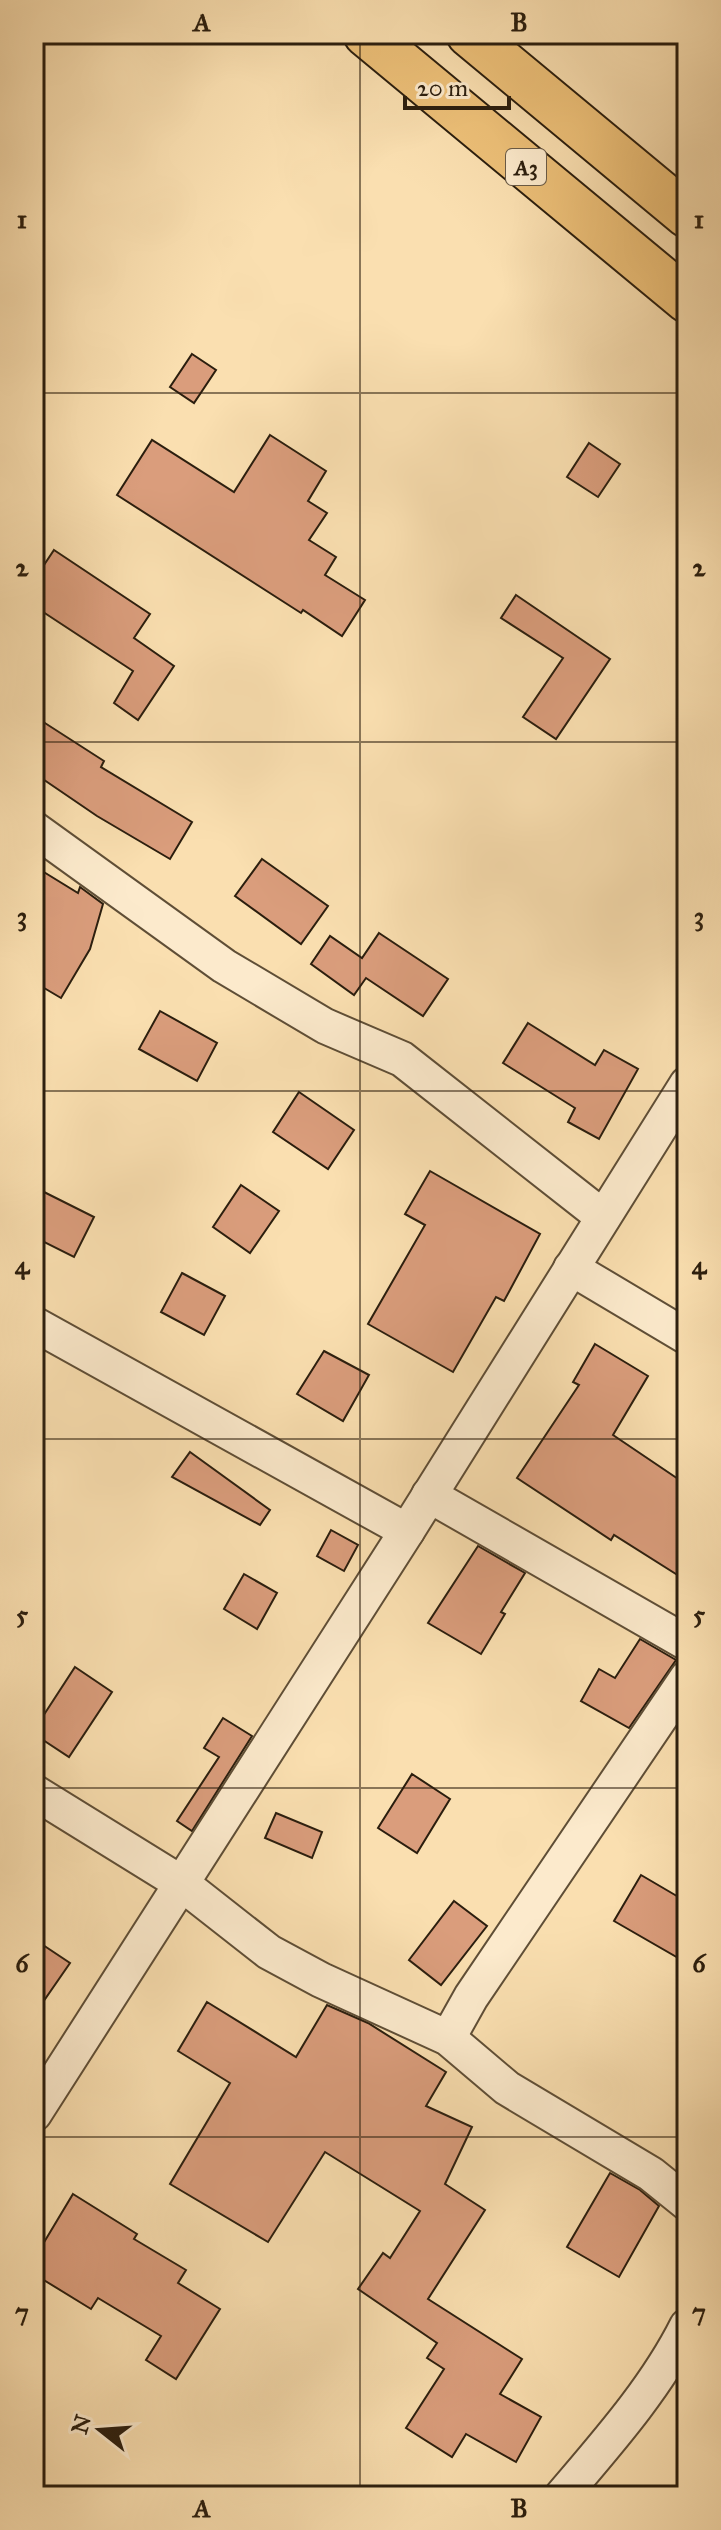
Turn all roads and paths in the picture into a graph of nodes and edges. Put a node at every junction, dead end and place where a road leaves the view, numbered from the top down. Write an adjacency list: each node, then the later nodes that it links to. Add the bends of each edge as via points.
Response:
1 (366, 34): 4 (highway, A3)
2 (469, 34): 3 (highway)
3 (687, 215)
4 (687, 300)
5 (34, 829): 7 (street, via 224,966 325,1026 402,1059)
6 (687, 1084): 7 (street)
7 (603, 1217): 8 (street)
8 (571, 1268): 10 (street); 11 (street)
9 (34, 1324): 12 (street)
10 (687, 1337)
11 (429, 1495): 12 (street); 13 (street)
12 (407, 1531): 16 (street)
13 (687, 1643)
14 (687, 1678): 17 (street)
15 (34, 1792): 16 (street)
16 (181, 1883): 17 (street, via 269,1952); 18 (street)
17 (448, 2038): 19 (street, via 507,2088 651,2174)
18 (34, 2114)
19 (687, 2203)
20 (687, 2326): 21 (street, via 672,2356)
21 (562, 2496)

